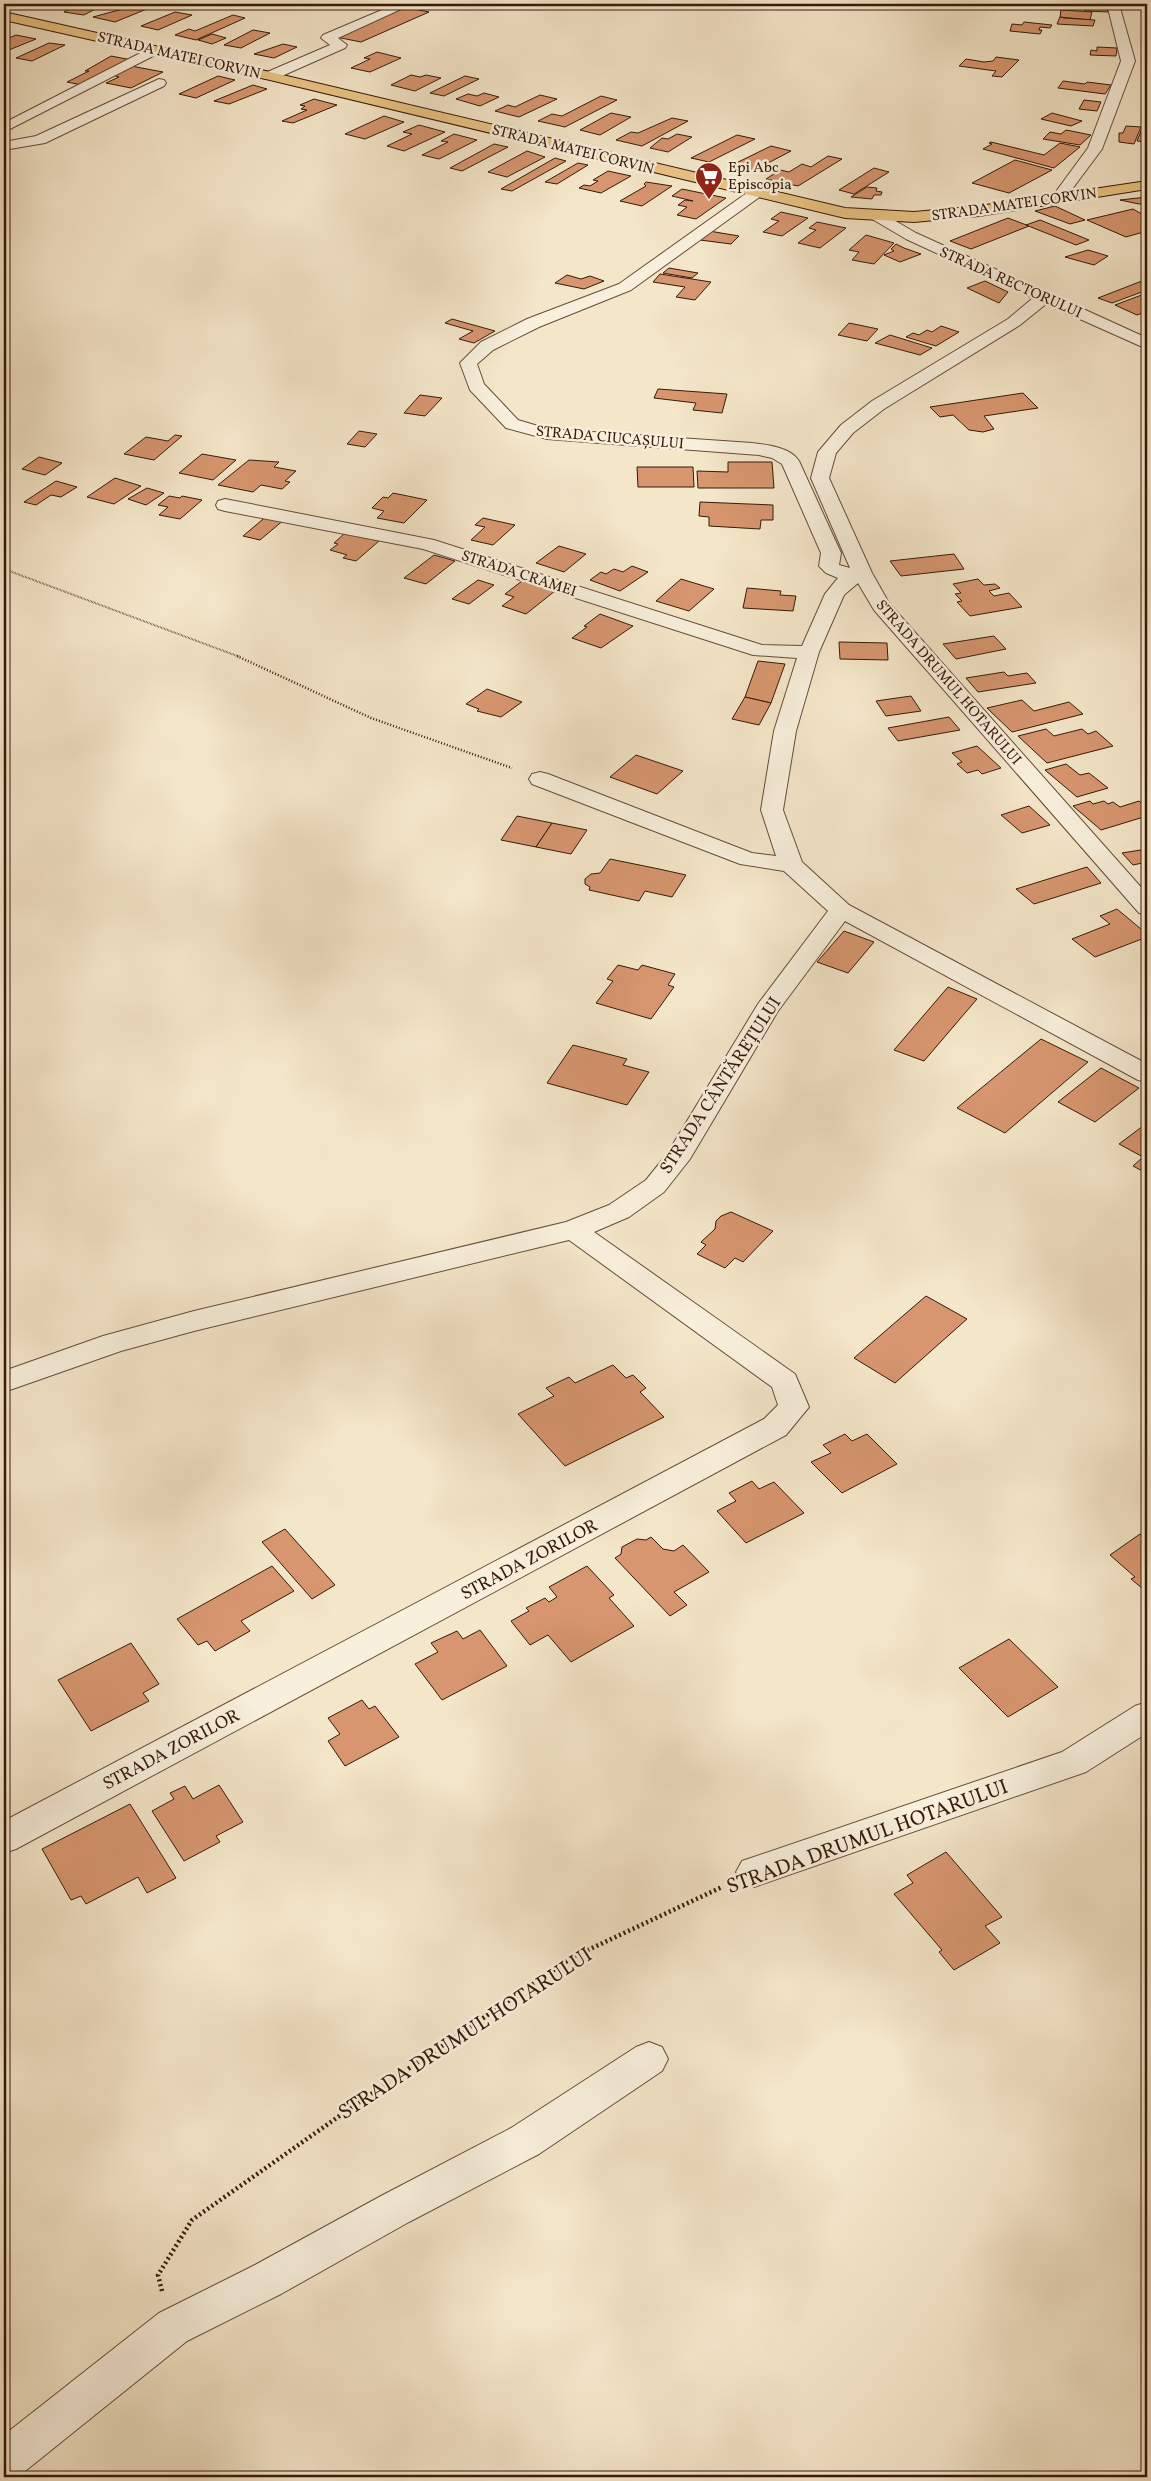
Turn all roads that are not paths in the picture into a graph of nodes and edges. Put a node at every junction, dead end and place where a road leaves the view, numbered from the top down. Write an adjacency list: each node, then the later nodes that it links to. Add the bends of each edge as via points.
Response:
1 (406, 4): 5 (street, via 328,38 340,45)
2 (1113, 4): 11 (street, via 1128,61 1094,149)
3 (4, 16): 4 (main road, STRADA MATEI CORVIN)
4 (154, 50): 5 (main road, STRADA MATEI CORVIN); 7 (street)
5 (270, 76): 10 (main road, STRADA MATEI CORVIN)
6 (159, 83): 8 (street, via 40,140)
7 (4, 128)
8 (4, 146)
9 (1147, 185): 11 (main road, STRADA MATEI CORVIN)
10 (756, 193): 12 (main road, STRADA MATEI CORVIN); 16 (street, STRADA CIUCAȘULUI, via 625,286 533,323 487,346 468,363 476,386 512,424 526,429 547,434 748,448 781,454 790,461 824,538 830,553 829,566 835,572)
11 (1059, 197): 12 (main road, STRADA MATEI CORVIN, via 914,218)
12 (877, 216): 13 (street, STRADA RECTORULUI, via 911,236)
13 (1045, 296): 14 (street, STRADA RECTORULUI); 16 (street, STRADA DRUMUL HOTARULUI, via 1014,322 878,404 847,429 827,452 820,478)
14 (1147, 344)
15 (225, 505): 17 (street, STRADA CRAMEI, via 427,544 760,650)
16 (862, 573): 17 (street, via 845,582 834,594); 20 (street, STRADA DRUMUL HOTARULUI, via 881,606)
17 (809, 652): 19 (street, via 785,732 772,810)
18 (540, 779): 19 (street, via 748,859)
19 (791, 865): 21 (street)
20 (1147, 908)
21 (841, 910): 22 (street); 23 (street, STRADA CÂNTĂREȚULUI, via 767,1009 677,1159 655,1186 619,1211)
22 (1147, 1074)
23 (573, 1230): 24 (street, STRADA CÂNTĂREȚULUI, via 194,1321 113,1344); 26 (street, STRADA ZORILOR, via 785,1381 794,1407 775,1427)
24 (4, 1382)
25 (1147, 1716): 27 (street, STRADA DRUMUL HOTARULUI, via 1074,1762)
26 (4, 1838)
27 (754, 1872)
28 (649, 2059): 29 (street, via 525,2141 173,2327)
29 (4, 2462)

